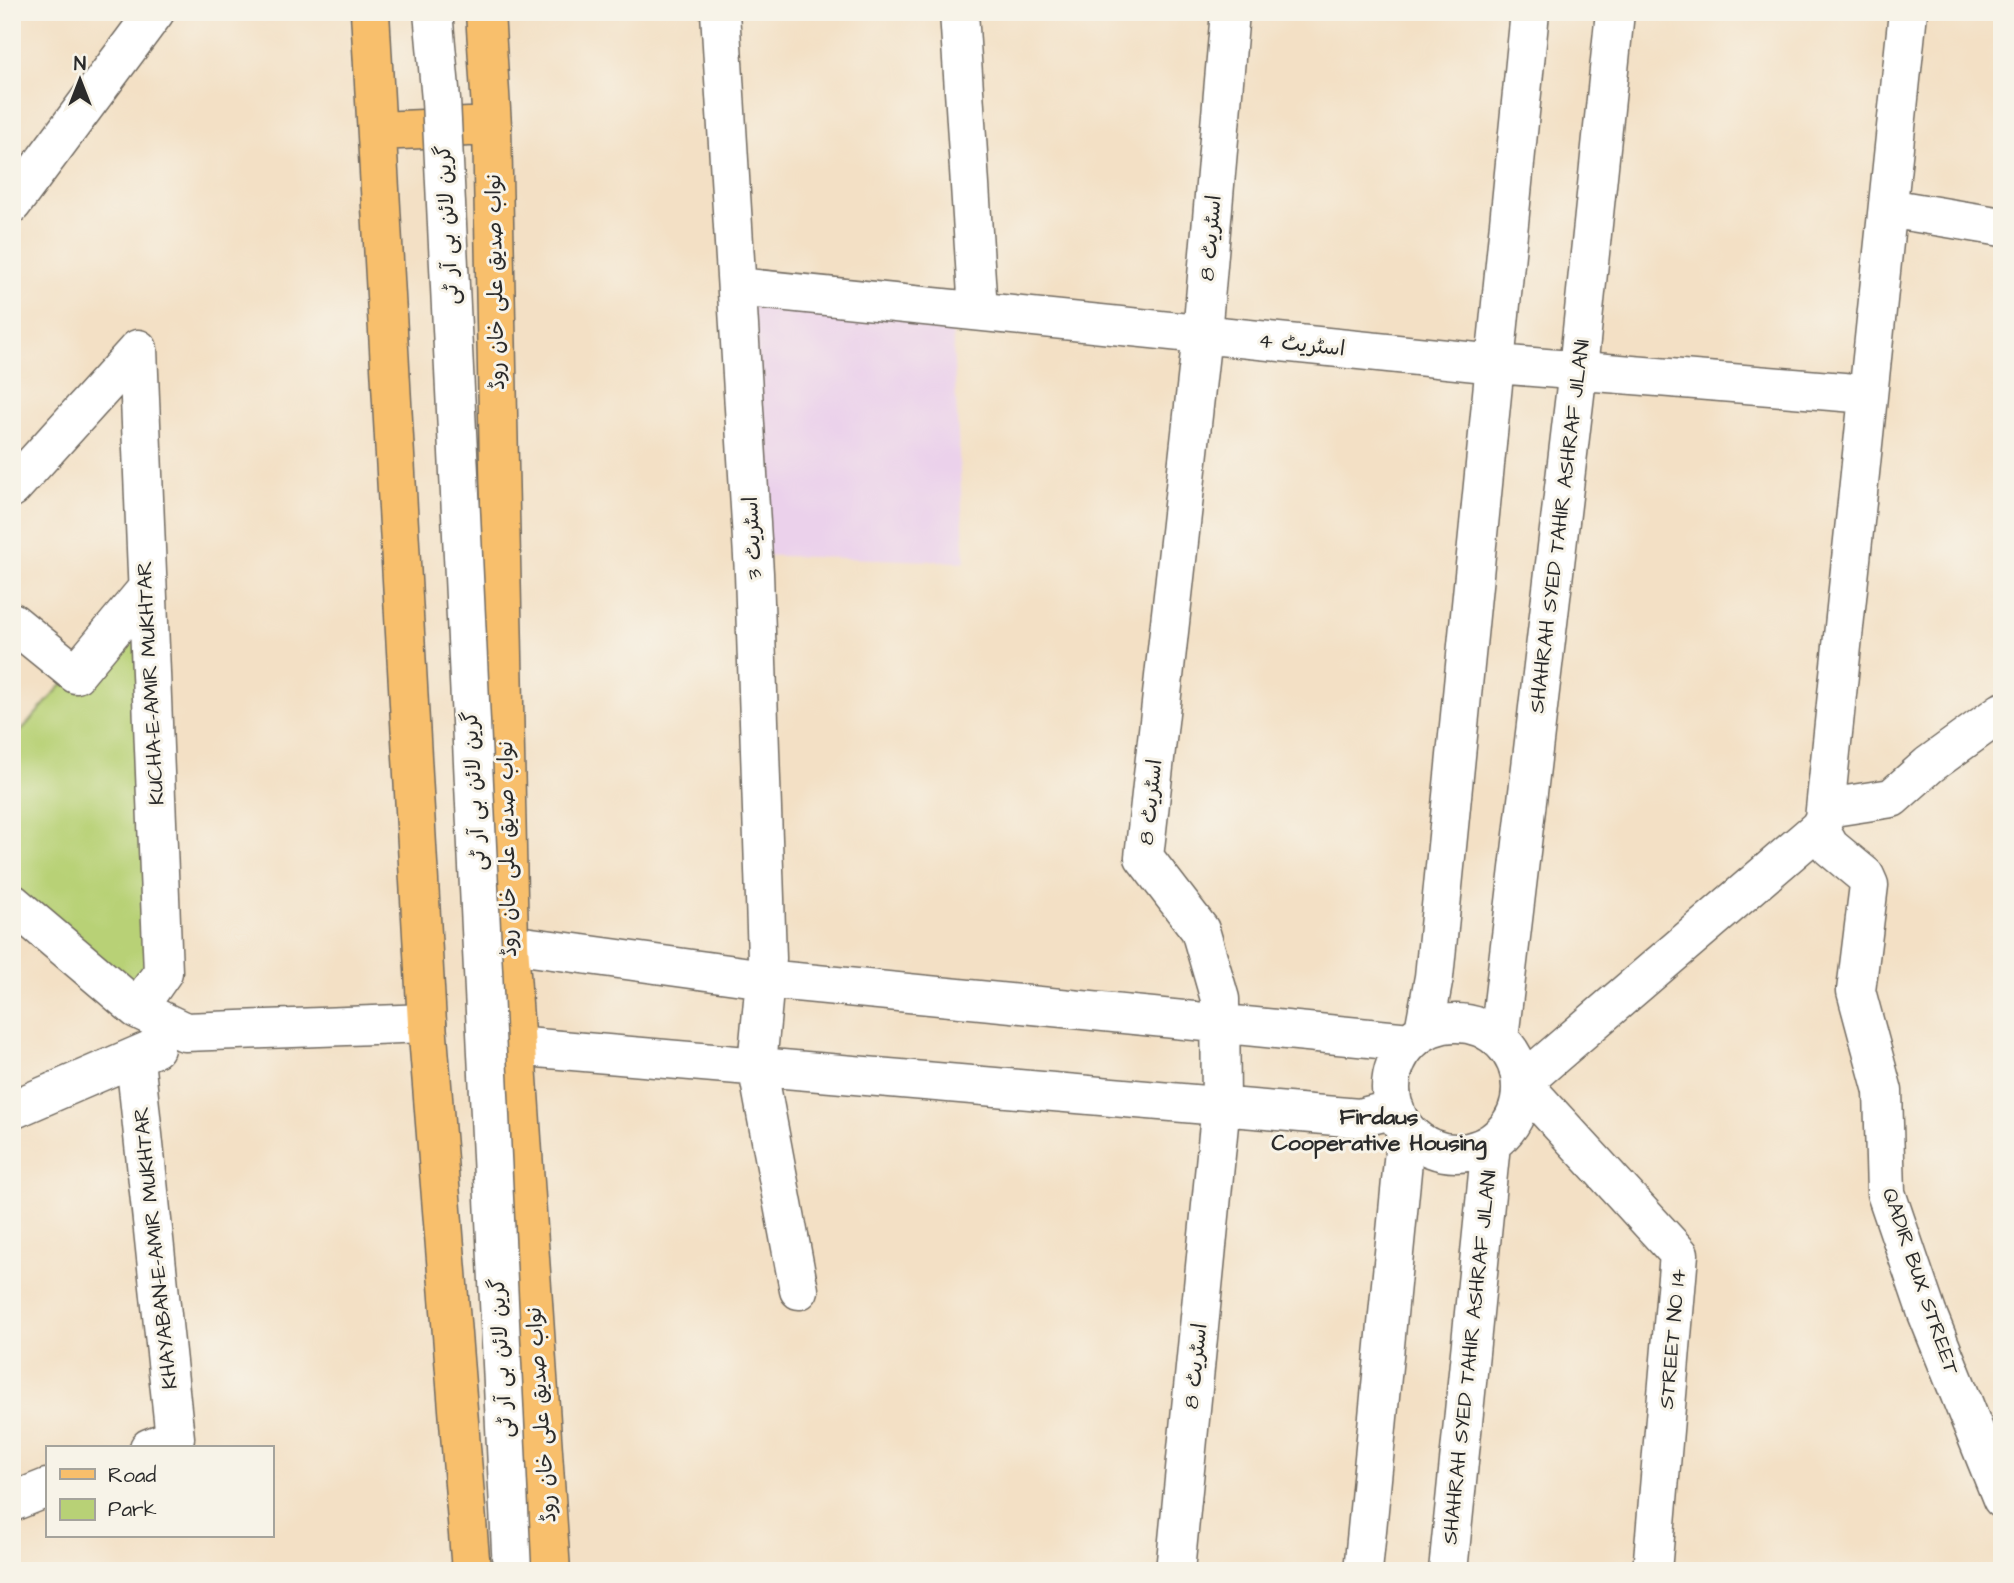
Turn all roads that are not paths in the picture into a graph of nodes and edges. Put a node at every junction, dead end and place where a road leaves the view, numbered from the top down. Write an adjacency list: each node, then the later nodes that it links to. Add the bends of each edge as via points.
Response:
1 (155, 12): 13 (street)
2 (370, 12): 12 (main road)
3 (433, 12): 50 (street, گرین لائن بی آر ٹی, bridge, via 442,114)
4 (485, 12): 11 (main road, نواب صدیق علی خان روڈ)
5 (720, 12): 16 (street, اسٹریٹ 3)
6 (959, 12): 17 (street)
7 (1230, 12): 18 (street, اسٹریٹ 8)
8 (1530, 12): 19 (street)
9 (1615, 12): 20 (street, SHAHRAH SYED TAHIR ASHRAF JILANI)
10 (1908, 12): 14 (street)
11 (492, 125): 12 (main road); 28 (main road, نواب صدیق علی خان روڈ)
12 (377, 131): 32 (main road)
13 (12, 204)
14 (1888, 208): 15 (street); 21 (street)
15 (2002, 227)
16 (737, 286): 17 (street, اسٹریٹ 4); 29 (street, اسٹریٹ 3, via 754,573)
17 (978, 312): 18 (street, اسٹریٹ 4)
18 (1202, 334): 19 (street, اسٹریٹ 4); 31 (street, اسٹریٹ 8, via 1144,857 1200,930 1220,999)
19 (1496, 364): 20 (street, اسٹریٹ 4); 34 (street, via 1434,977)
20 (1578, 369): 21 (street, اسٹریٹ 4); 35 (street, SHAHRAH SYED TAHIR ASHRAF JILANI)
21 (1868, 394): 26 (street)
22 (12, 488): 23 (street, KUCHA-E-AMIR MUKHTAR, via 138,349)
23 (146, 590): 24 (street, via 76,674); 30 (street, KUCHA-E-AMIR MUKHTAR, via 163,972)
24 (12, 622)
25 (2002, 712): 26 (street, via 1928,765 1892,799)
26 (1823, 818): 39 (street); 47 (street, QADIR BUX STREET, via 1830,847 1865,876 1869,885 1856,991 1883,1091 1886,1193 1927,1313)
27 (12, 903): 30 (street)
28 (509, 944): 29 (street); 36 (main road, نواب صدیق علی خان روڈ)
29 (765, 979): 31 (street); 38 (street, اسٹریٹ 3)
30 (137, 1009): 33 (street)
31 (1221, 1022): 34 (street); 40 (street, اسٹریٹ 8)
32 (427, 1023): 33 (street); 49 (main road)
33 (185, 1032): 37 (street)
34 (1417, 1036): 35 (street, via 1445,1024 1468,1024); 42 (street, via 1397,1060 1391,1082)
35 (1499, 1038): 39 (street, via 1513,1056)
36 (514, 1046): 38 (street); 51 (main road, نواب صدیق علی خان روڈ)
37 (135, 1059): 41 (street); 45 (street, KHAYABAN-E-AMIR MUKHTAR)
38 (757, 1065): 40 (street); 44 (street, اسٹریٹ 3)
39 (1522, 1083): 43 (street, via 1520,1106 1510,1126); 55 (street, STREET NO 14, via 1679,1254)
40 (1221, 1104): 42 (street); 52 (street, اسٹریٹ 8)
41 (12, 1110)
42 (1400, 1120): 43 (street, via 1423,1144 1444,1152 1469,1152); 53 (street)
43 (1491, 1144): 54 (street, SHAHRAH SYED TAHIR ASHRAF JILANI)
44 (799, 1290)
45 (162, 1443)
46 (46, 1488): 48 (street)
47 (2002, 1499)
48 (12, 1502)
49 (471, 1571)
50 (512, 1571)
51 (551, 1571)
52 (1175, 1571)
53 (1363, 1571)
54 (1448, 1571)
55 (1652, 1571)

